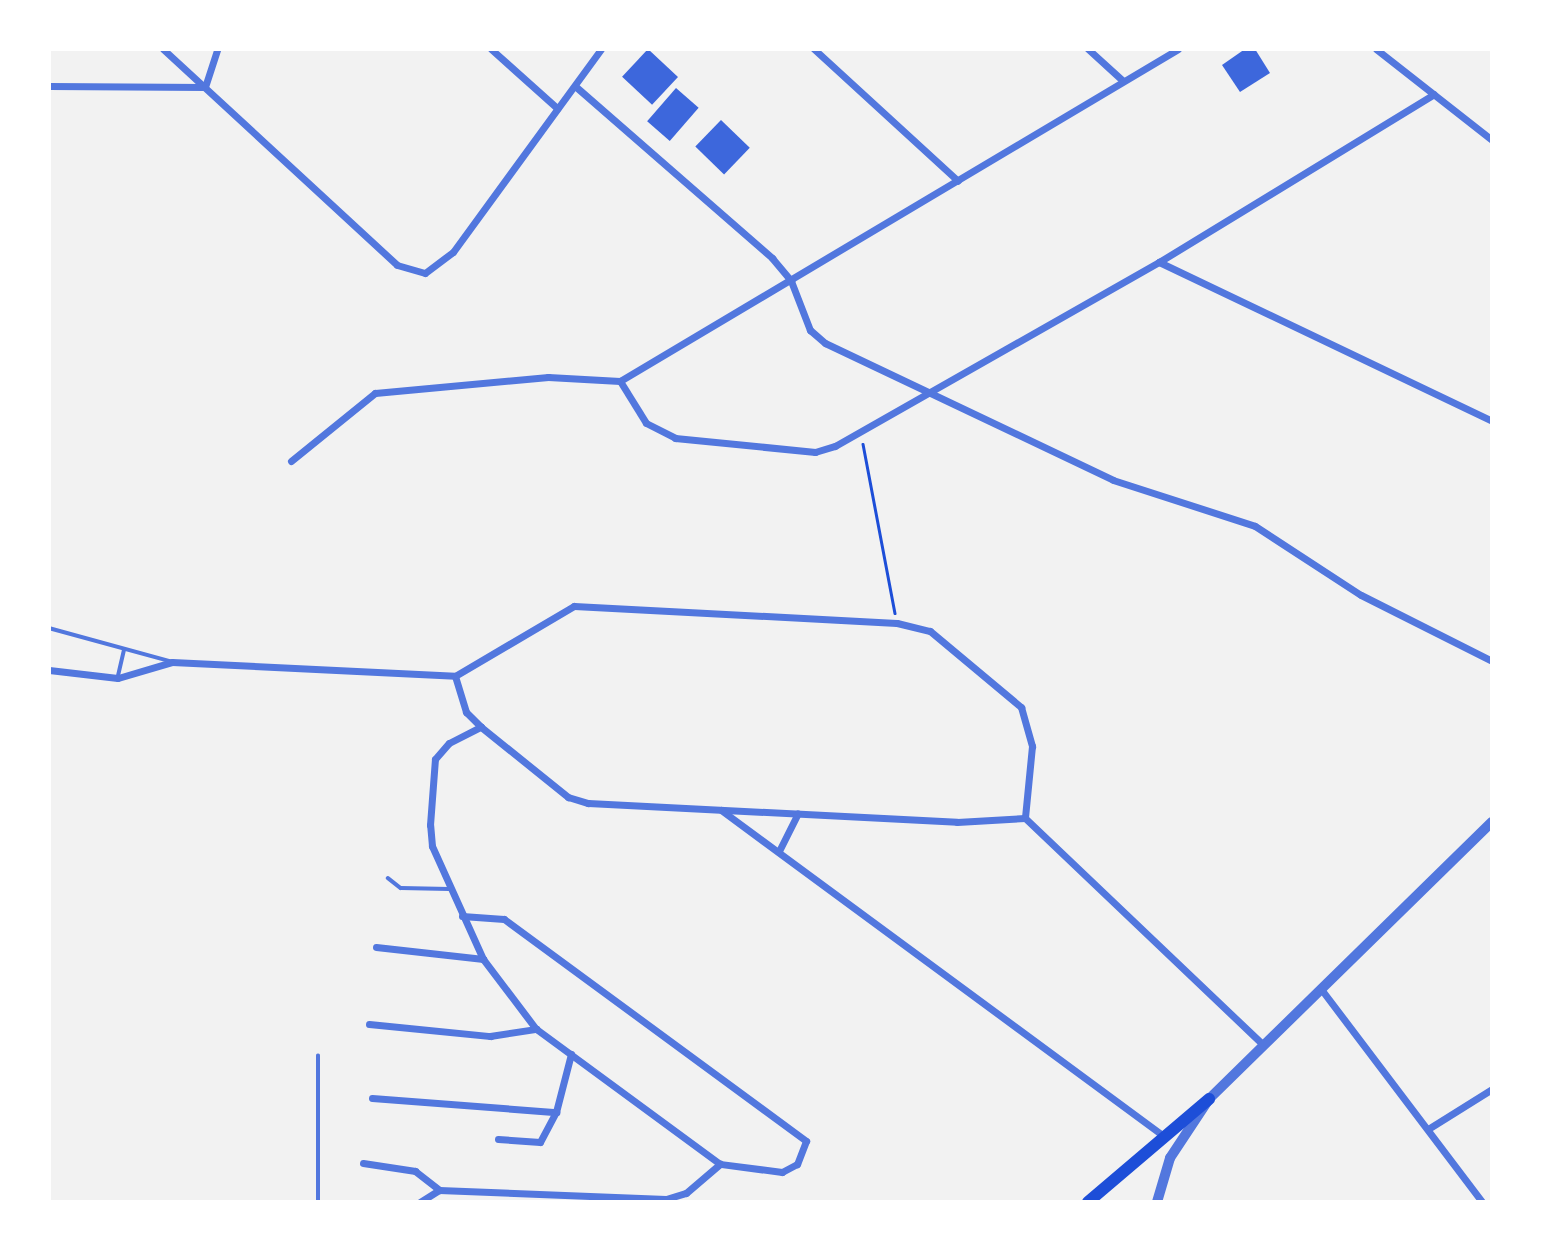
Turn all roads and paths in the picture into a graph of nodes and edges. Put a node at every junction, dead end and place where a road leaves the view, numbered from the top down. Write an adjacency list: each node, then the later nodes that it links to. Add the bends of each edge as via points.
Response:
1 (163, 49): 12 (street)
2 (217, 49): 12 (street)
3 (491, 49): 14 (street)
4 (601, 49): 11 (street)
5 (814, 49): 16 (street)
6 (1088, 49): 9 (street)
7 (1178, 49): 9 (street)
8 (1376, 49): 13 (street)
9 (1123, 81): 16 (street)
10 (49, 86): 12 (street)
11 (575, 86): 14 (street); 18 (street)
12 (205, 87): 14 (street, via 412,273 425,273 453,252)
13 (1434, 94): 15 (street); 17 (street)
14 (557, 108)
15 (1492, 139)
16 (958, 181): 18 (street)
17 (1159, 262): 20 (street); 21 (street)
18 (790, 281): 19 (street); 20 (street, via 800,313 825,343)
19 (620, 381): 22 (street, via 646,423 675,438 815,452); 23 (street, via 548,377 375,393)
20 (931, 395): 22 (street); 28 (street, via 1113,480 1255,526 1361,596)
21 (1492, 421)
22 (861, 434): 24 (path)
23 (292, 461)
24 (897, 623): 30 (street, via 574,606); 35 (street, via 930,631 954,646 1021,708 1032,746)
25 (49, 628): 26 (lane)
26 (124, 651): 27 (lane); 31 (lane)
27 (172, 662): 30 (street); 31 (street)
28 (1492, 662)
29 (49, 670): 31 (street)
30 (455, 676): 32 (street, via 466,712)
31 (118, 678)
32 (481, 727): 33 (street, via 568,797); 39 (street, via 449,743 436,759 432,846)
33 (721, 810): 34 (street); 37 (street)
34 (797, 813): 35 (street, via 957,822); 37 (street)
35 (1025, 818): 46 (street)
36 (1492, 822): 43 (street)
37 (779, 850): 54 (street)
38 (388, 878): 39 (lane, via 401,888)
39 (451, 889): 40 (street)
40 (462, 916): 42 (street); 57 (street, via 504,919 806,1141 797,1164 782,1172)
41 (376, 947): 42 (street)
42 (483, 959): 45 (street)
43 (1321, 989): 46 (street); 53 (street)
44 (369, 1024): 45 (street, via 490,1036)
45 (536, 1029): 47 (street)
46 (1264, 1045): 51 (street)
47 (571, 1054): 52 (street); 57 (street)
48 (318, 1056): 59 (lane)
49 (1492, 1089): 53 (street)
50 (372, 1098): 52 (street)
51 (1209, 1099): 54 (main road); 62 (street, via 1170,1158)
52 (556, 1112): 55 (street, via 540,1142)
53 (1428, 1129): 63 (street)
54 (1165, 1137): 61 (main road)
55 (498, 1139)
56 (363, 1163): 58 (street, via 415,1171)
57 (720, 1164): 58 (street, via 685,1193 667,1199)
58 (439, 1190): 60 (street)
59 (318, 1202)
60 (420, 1202)
61 (1088, 1202)
62 (1157, 1202)
63 (1482, 1202)

